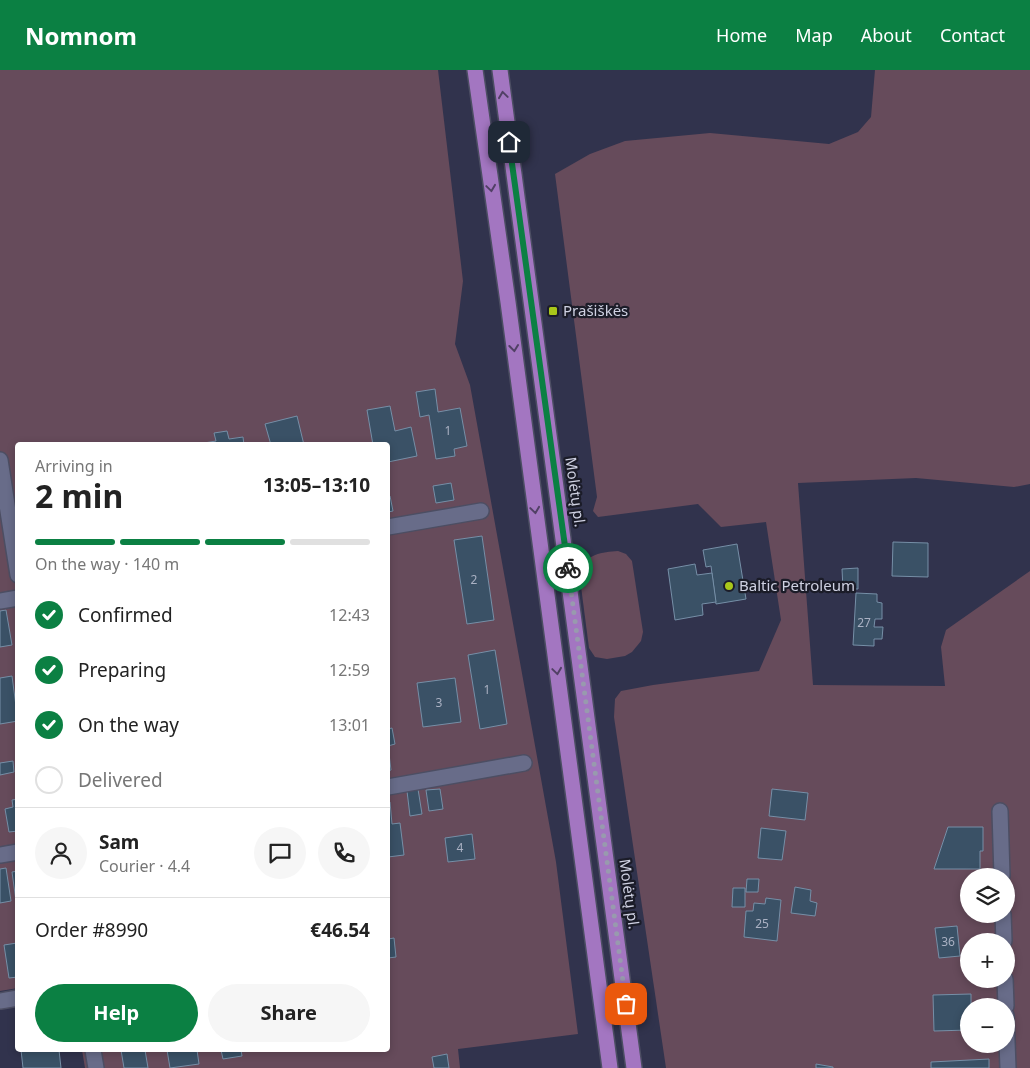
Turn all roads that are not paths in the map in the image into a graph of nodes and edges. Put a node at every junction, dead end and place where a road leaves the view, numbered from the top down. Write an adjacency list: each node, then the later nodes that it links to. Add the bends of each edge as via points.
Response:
1 (475, 70): 20 (highway, one-way to 20)
2 (500, 70): 21 (highway, Molėtų pl., one-way to 2)
3 (0, 460): 6 (street)
4 (481, 511): 5 (street)
5 (390, 527)
6 (15, 556)
7 (15, 598): 8 (street)
8 (0, 601)
9 (524, 763): 10 (street)
10 (390, 787)
11 (1000, 811): 14 (street)
12 (15, 852): 13 (street)
13 (0, 855)
14 (1002, 868)
15 (15, 998): 16 (street)
16 (0, 1001)
17 (93, 1052): 19 (street)
18 (1007, 1053): 22 (street)
19 (96, 1068)
20 (610, 1068)
21 (634, 1068)
22 (1008, 1068)

